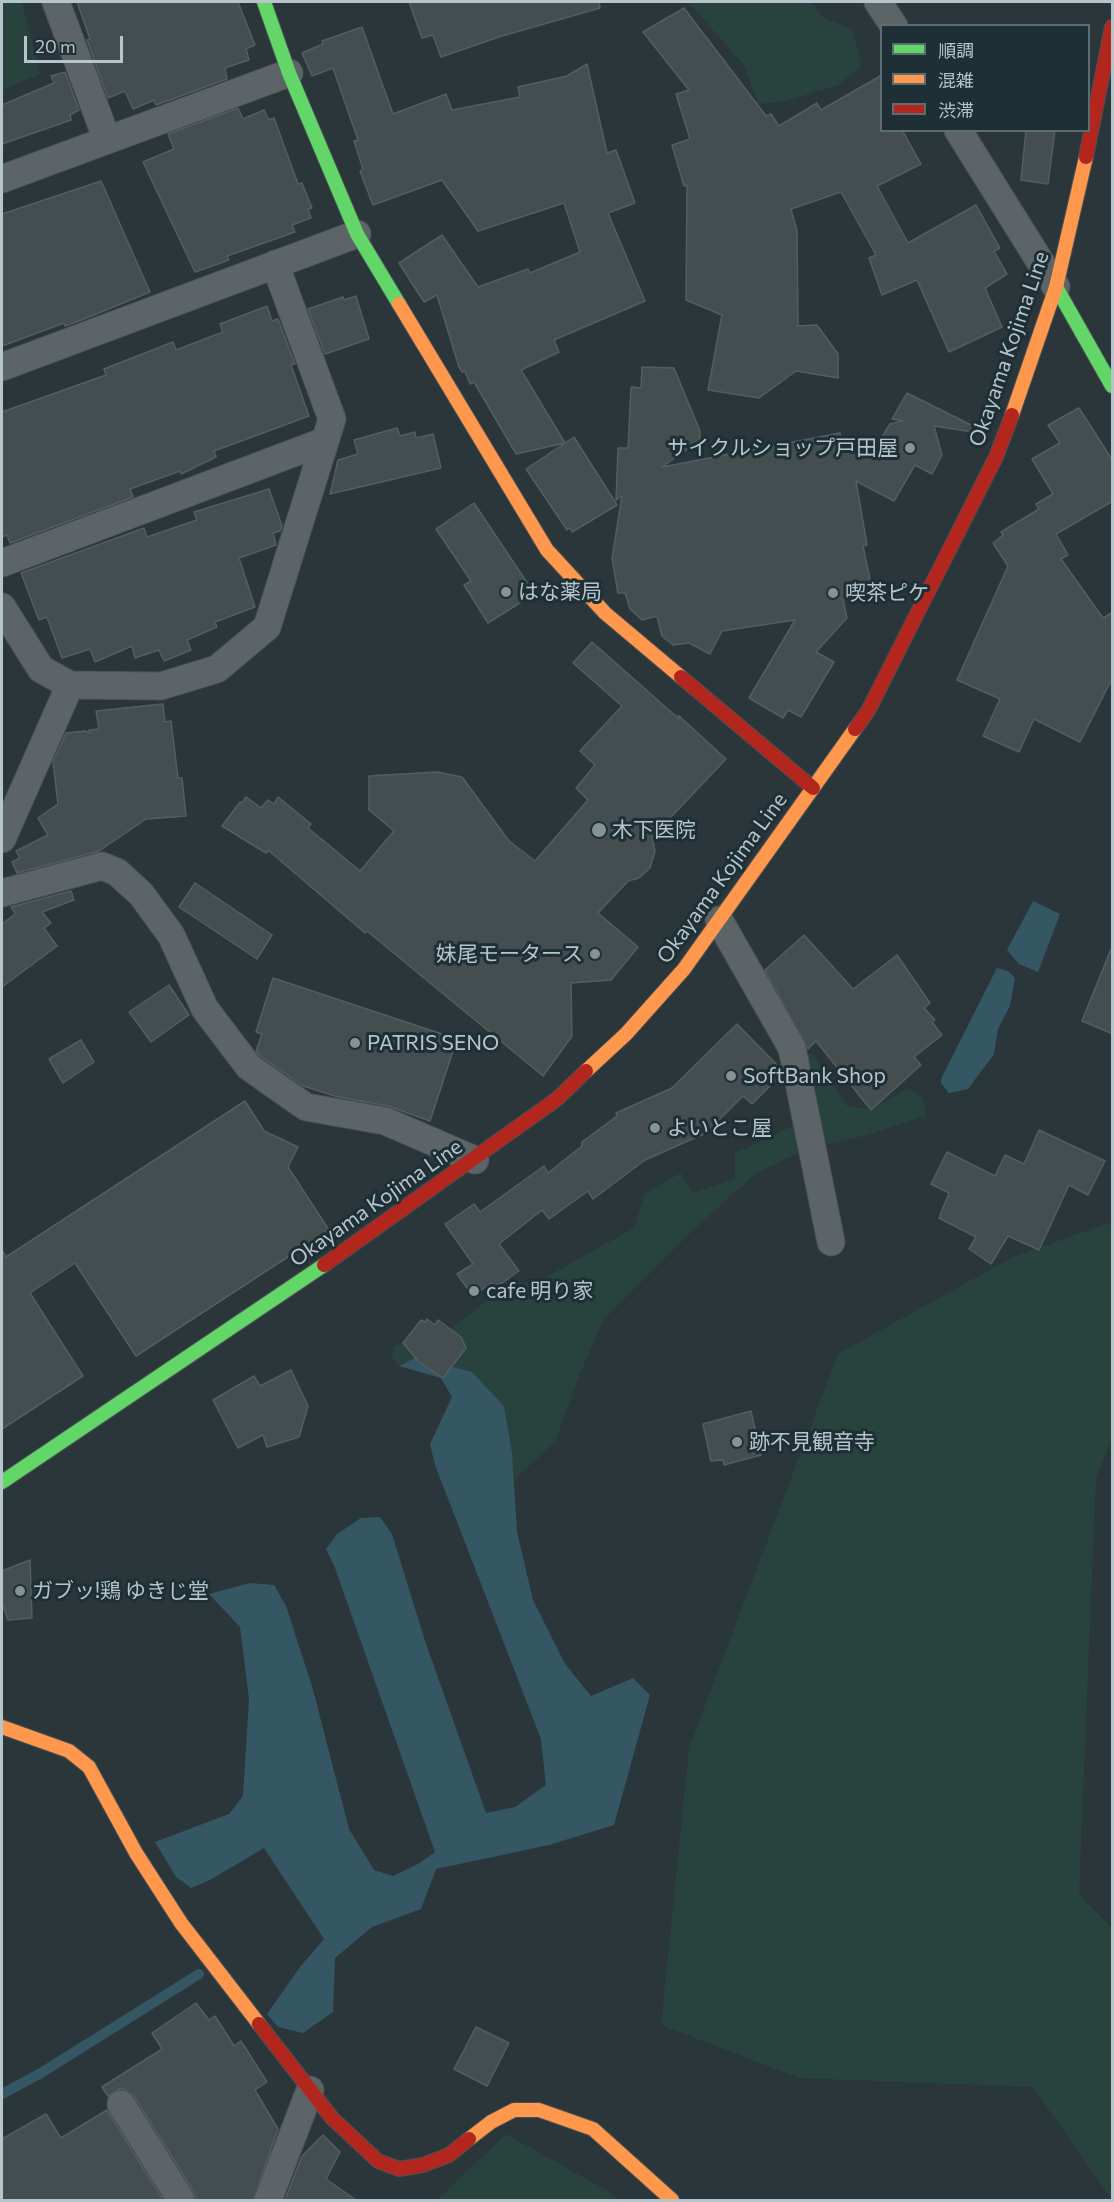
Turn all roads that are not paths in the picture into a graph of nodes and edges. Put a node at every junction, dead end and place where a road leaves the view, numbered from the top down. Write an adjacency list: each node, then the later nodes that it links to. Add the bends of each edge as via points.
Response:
1 (56, 2): 8 (street)
2 (264, 2): 6 (main road)
3 (878, 2): 4 (street)
4 (893, 24)
5 (1113, 27): 12 (main road, Okayama Kojima Line)
6 (289, 73): 8 (street); 10 (main road)
7 (959, 132): 12 (street)
8 (107, 140): 9 (street)
9 (2, 179)
10 (357, 234): 11 (street); 19 (main road, via 547,550 605,613)
11 (275, 264): 13 (street); 15 (street, via 332,419)
12 (1056, 286): 14 (main road); 19 (main road, Okayama Kojima Line, via 996,457 868,711)
13 (2, 368)
14 (1113, 386)
15 (325, 441): 16 (street); 18 (street, via 267,627 217,669 172,683)
16 (2, 563)
17 (2, 607): 18 (street, via 41,669)
18 (70, 685): 20 (street)
19 (813, 788): 22 (main road, Okayama Kojima Line)
20 (2, 839)
21 (2, 893): 23 (street, via 102,866 117,872 141,894 171,935 205,1009 249,1067 306,1107 385,1121)
22 (719, 920): 23 (main road, Okayama Kojima Line, via 684,969 626,1034 557,1099); 24 (street, via 792,1048)
23 (475, 1160): 25 (main road, Okayama Kojima Line)
24 (831, 1242)
25 (2, 1479)
26 (2, 1727): 27 (main road, via 69,1751 88,1767 136,1853 182,1923)
27 (310, 2090): 30 (street); 31 (main road, via 332,2118 378,2161 399,2169 423,2166 449,2155 491,2122 514,2110 539,2110 593,2129)
28 (121, 2104): 29 (street)
29 (181, 2200)
30 (268, 2200)
31 (672, 2200)

